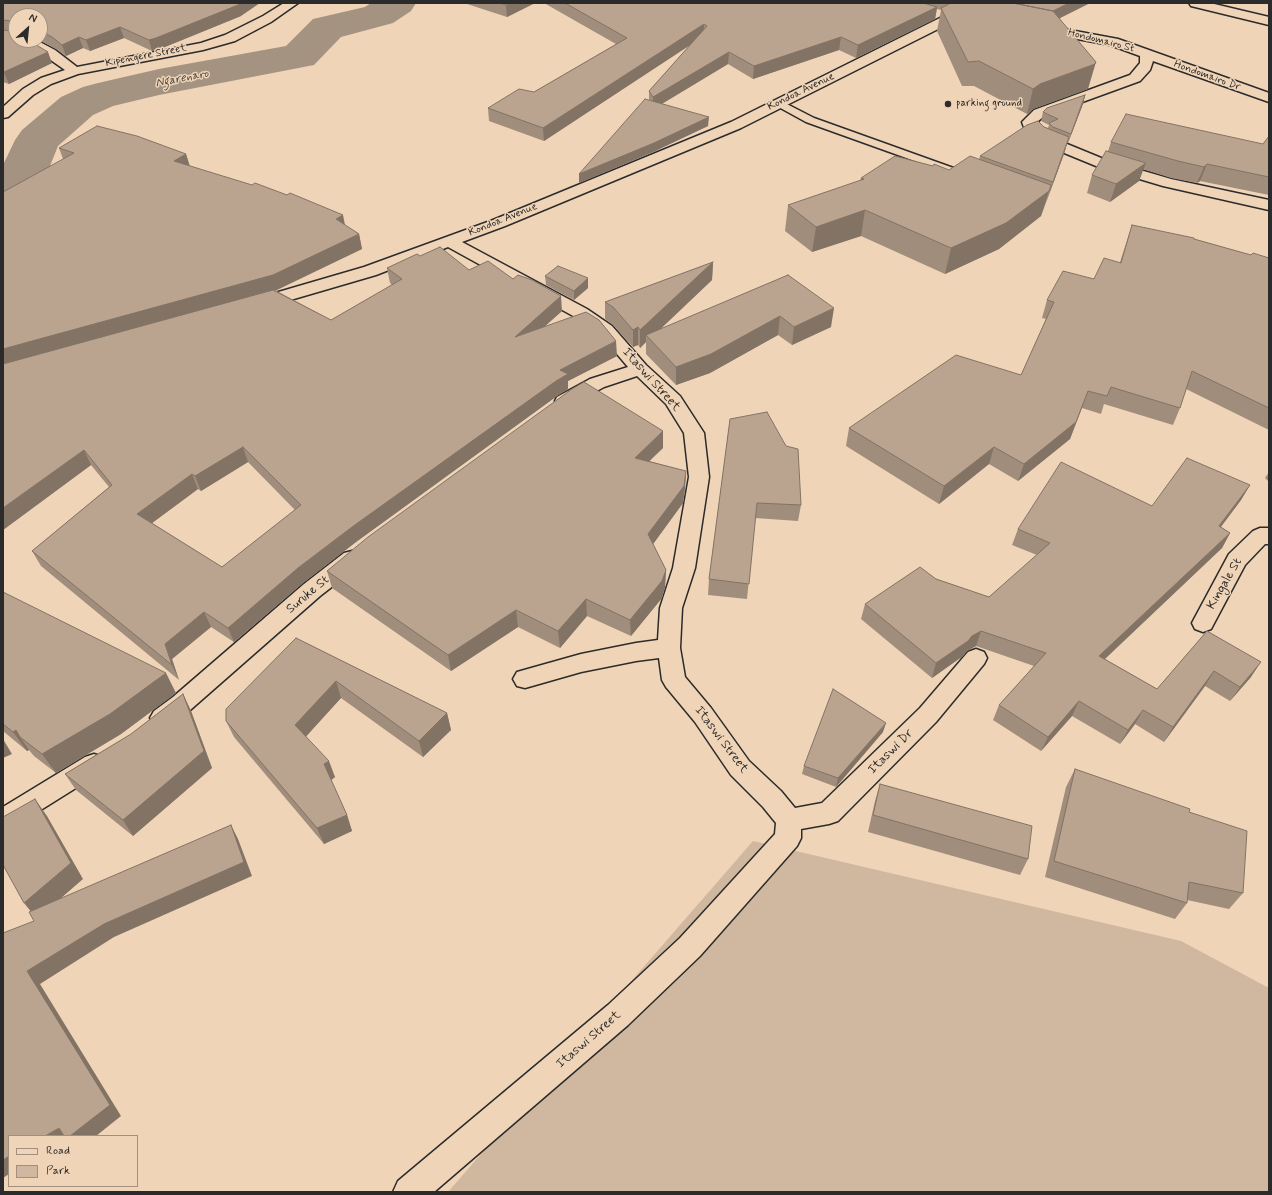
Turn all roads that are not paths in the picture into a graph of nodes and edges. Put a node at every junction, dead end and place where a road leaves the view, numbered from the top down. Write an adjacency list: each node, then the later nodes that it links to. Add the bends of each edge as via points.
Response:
1 (292, 3): 8 (street, Kipengere Street, via 230,38 203,46)
2 (1195, 3): 4 (street)
3 (978, 9): 10 (street, Kondoa Avenue, via 942,16 878,55)
4 (1269, 21)
5 (1030, 26): 7 (street, Hondomairo St, via 1113,42)
6 (41, 48): 8 (street)
7 (1146, 54): 9 (street, Hondomairo Dr); 13 (street, Hondomairo St, via 1147,63 1135,78 1040,113 1029,122 1030,127 1045,140 1101,163 1168,183)
8 (76, 71): 11 (street, Kipengere Street, via 28,92)
9 (1269, 98)
10 (779, 103): 12 (lane, via 810,120); 14 (street, Kondoa Avenue, via 736,125 499,223)
11 (3, 114)
12 (964, 176)
13 (1269, 205)
14 (449, 241): 15 (street, Kondoa Avenue, via 370,270); 16 (street, Itaswi Street, via 581,313 606,330)
15 (244, 308)
16 (640, 368): 17 (street, via 597,384); 21 (street, Itaswi Street, via 673,400 694,433 699,477 684,568 671,608)
17 (547, 414)
18 (1269, 536): 20 (street, Kingale St, via 1260,536 1237,560)
19 (364, 548): 24 (street, Suruke St)
20 (1203, 623)
21 (669, 648): 23 (street, via 580,664); 27 (street, Itaswi Street, via 674,680 703,715 740,768 772,798)
22 (976, 658): 27 (street, Itaswi Dr, via 928,715 829,813)
23 (525, 679)
24 (144, 733)
25 (112, 754): 26 (street)
26 (3, 820)
27 (789, 820): 28 (street, Itaswi Street, via 788,838 690,946 612,1020)
28 (409, 1192)

